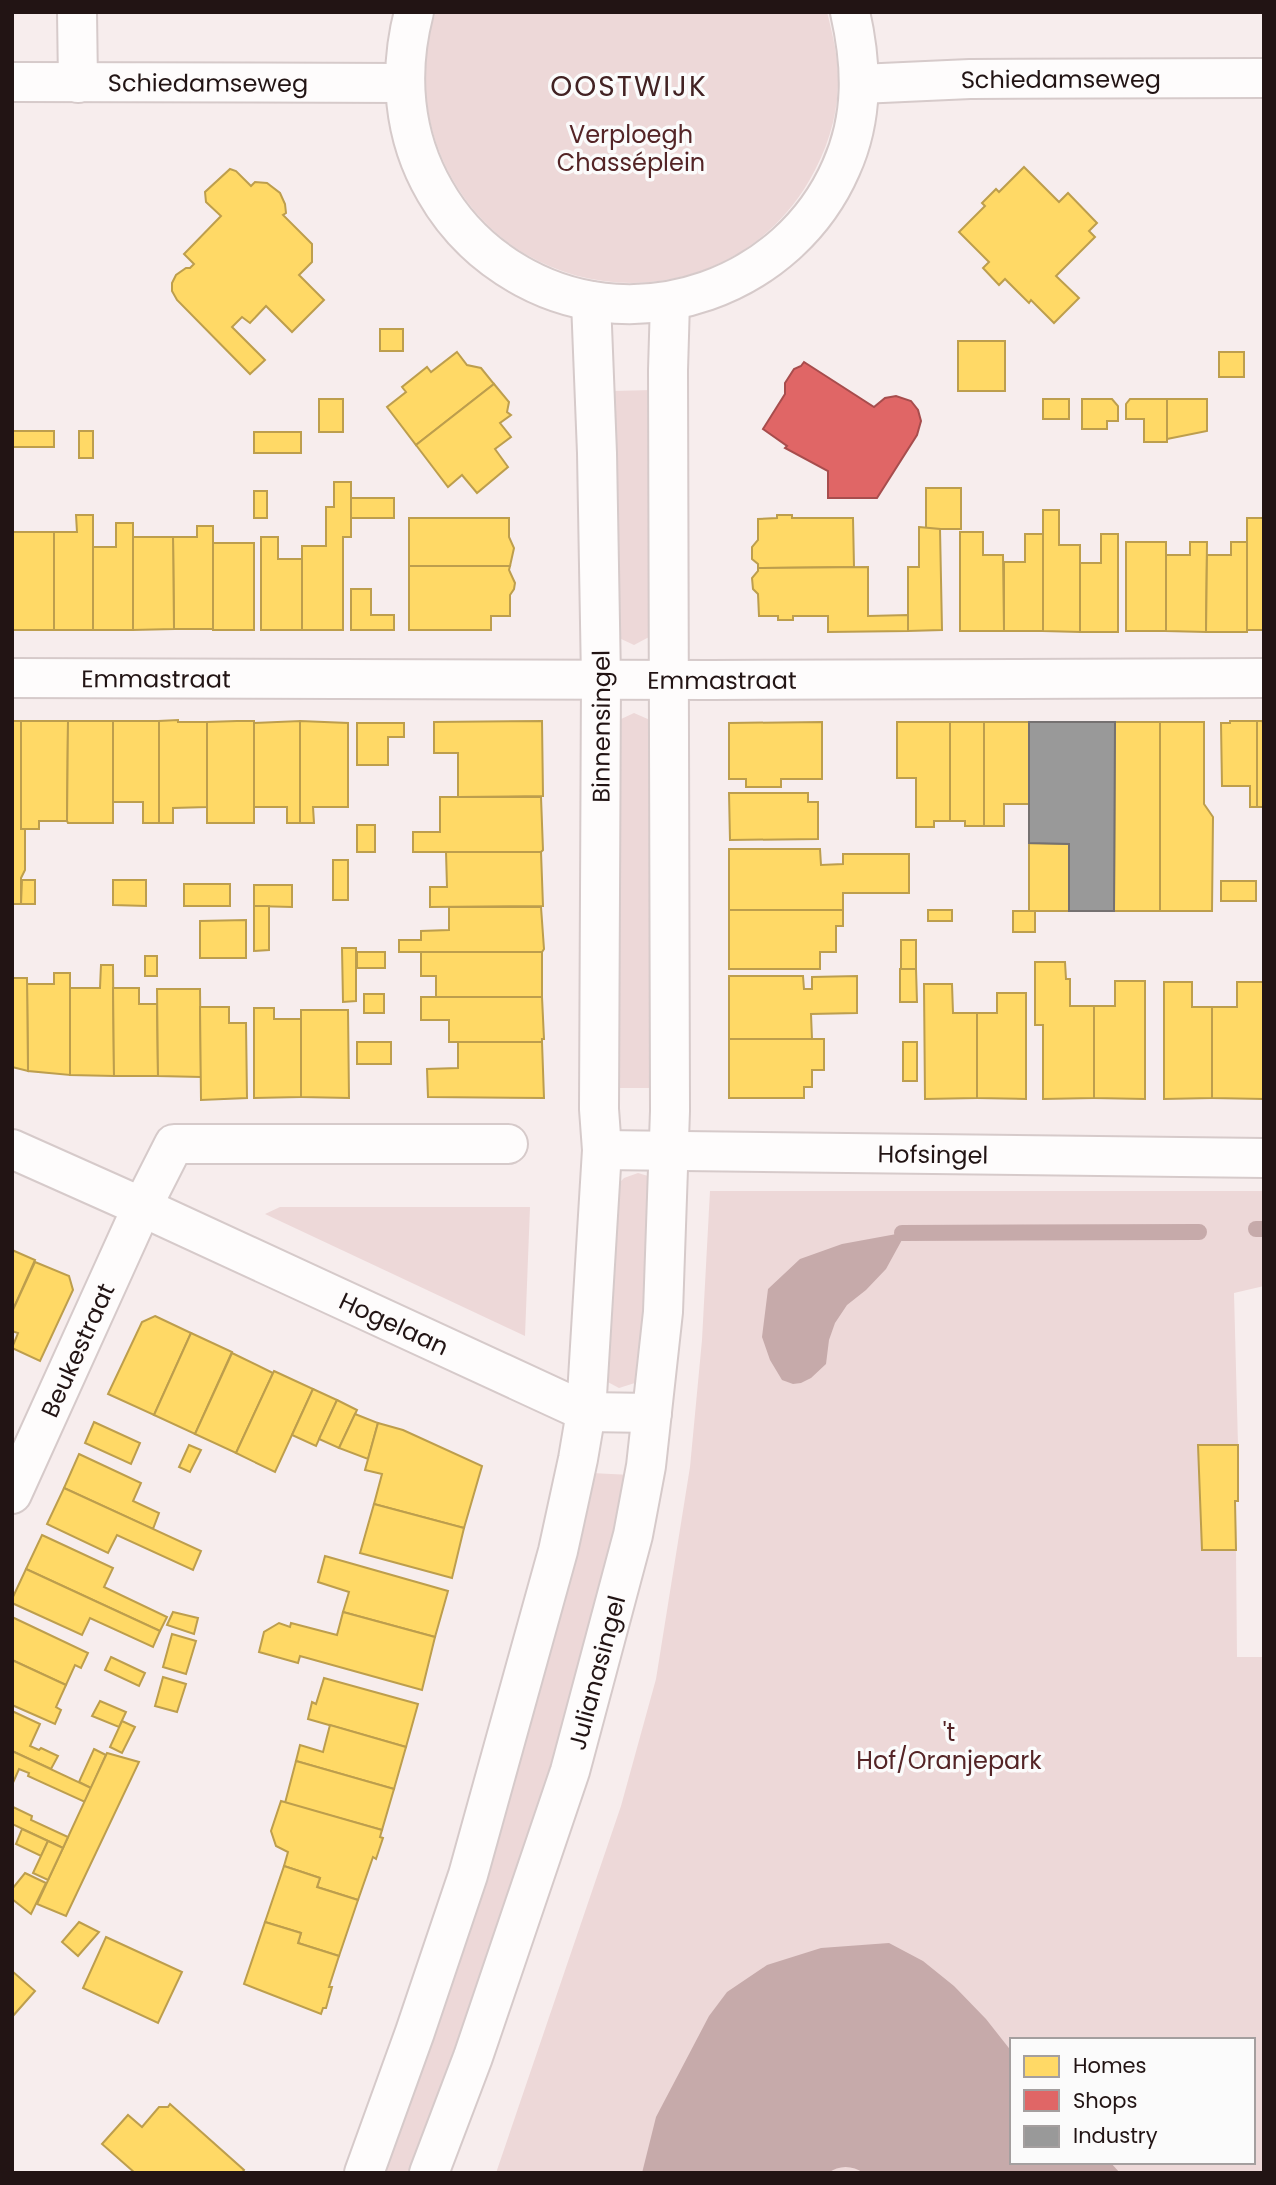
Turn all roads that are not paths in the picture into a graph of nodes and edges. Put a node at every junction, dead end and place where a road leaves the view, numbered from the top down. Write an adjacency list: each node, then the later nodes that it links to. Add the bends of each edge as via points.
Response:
1 (77, 12): 6 (street)
2 (414, 12): 7 (street)
3 (850, 12): 8 (street)
4 (1264, 78): 8 (street, Schiedamseweg)
5 (12, 82): 6 (street, Schiedamseweg)
6 (78, 83): 7 (street, Schiedamseweg)
7 (404, 83): 9 (street, via 407,115 426,177 455,221 515,272 564,295)
8 (860, 84): 10 (street, via 841,167 809,219 751,271)
9 (591, 301): 10 (street); 13 (street, Binnensingel)
10 (670, 302): 14 (street)
11 (12, 678): 13 (street, Emmastraat)
12 (1264, 678): 14 (street, Emmastraat)
13 (601, 679): 14 (street, Emmastraat); 17 (street, Binnensingel)
14 (669, 680): 18 (street)
15 (508, 1144): 20 (street, via 174,1144)
16 (12, 1149): 20 (street, Hogelaan)
17 (602, 1150): 18 (street, Hofsingel); 21 (street)
18 (669, 1151): 19 (street, Hofsingel); 22 (street, Julianasingel, via 663,1312)
19 (1264, 1158)
20 (142, 1207): 21 (street, Hogelaan); 23 (street, Beukestraat)
21 (586, 1412): 22 (street, Hogelaan); 24 (street, via 558,1551 468,1875)
22 (652, 1413): 25 (street, Julianasingel, via 634,1535 570,1771)
23 (12, 1493)
24 (363, 2173)
25 (429, 2173)

